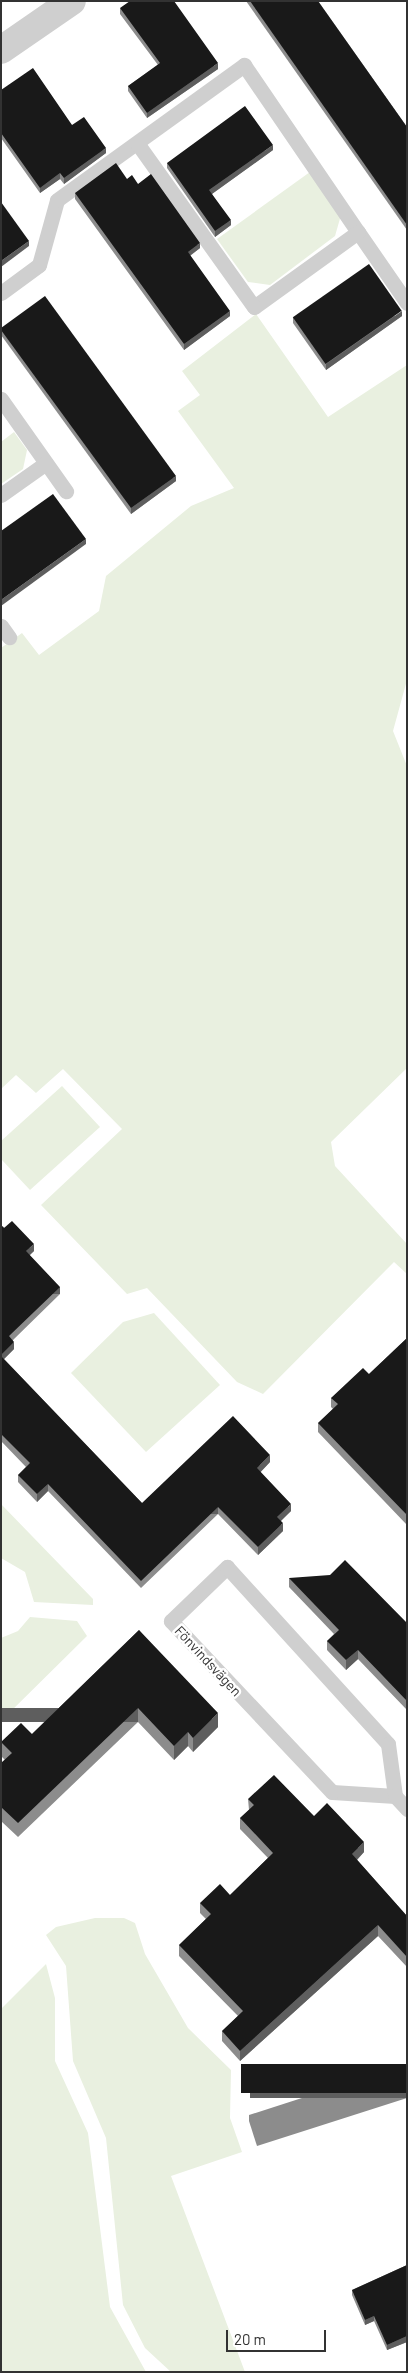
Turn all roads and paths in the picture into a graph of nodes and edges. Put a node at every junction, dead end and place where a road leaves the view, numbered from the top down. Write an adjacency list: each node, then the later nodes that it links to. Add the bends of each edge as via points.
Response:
1 (72, 1): 2 (street)
2 (1, 50)
3 (137, 142): 4 (lane, via 254,307); 4 (lane, via 244,65); 5 (lane, via 57,200 39,265)
4 (358, 232): 6 (lane)
5 (1, 293)
6 (407, 303)
7 (1, 399): 8 (lane)
8 (46, 463): 9 (lane); 10 (lane)
9 (66, 491)
10 (1, 496)
11 (395, 1796): 11 (lane, Fönvindsvägen, via 332,1792 171,1621 227,1568 388,1744); 12 (lane)
12 (407, 1809)

